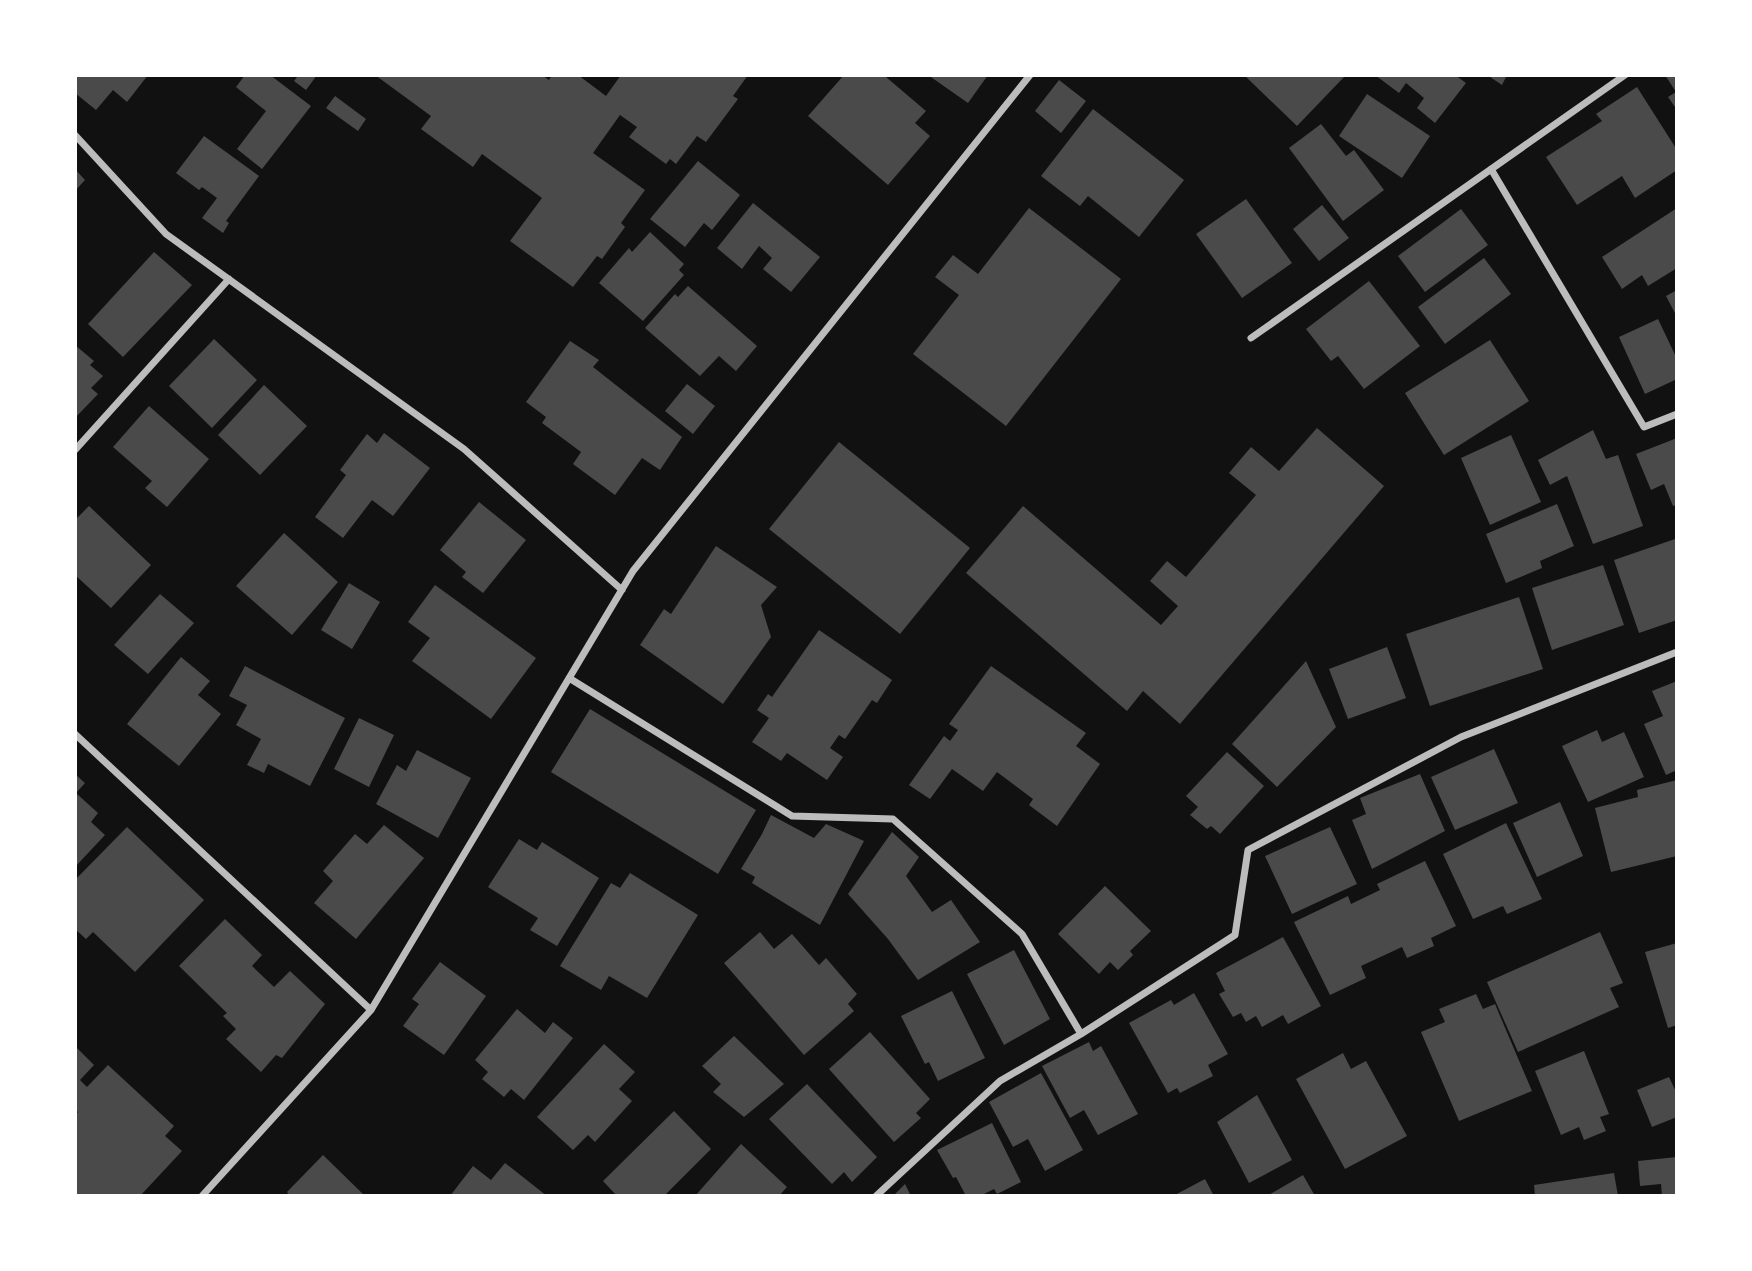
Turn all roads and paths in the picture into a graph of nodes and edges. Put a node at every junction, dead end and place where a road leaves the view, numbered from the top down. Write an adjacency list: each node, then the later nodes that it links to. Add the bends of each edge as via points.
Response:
1 (1030, 75): 9 (street, via 650,549)
2 (1625, 75): 4 (street)
3 (75, 135): 5 (street, via 166,234)
4 (1491, 169): 6 (street); 7 (street, via 1644,427)
5 (229, 279): 8 (street); 9 (street, via 464,449)
6 (1251, 338)
7 (1677, 414)
8 (75, 450)
9 (622, 590): 11 (street)
10 (1677, 653): 14 (street, via 1461,737 1248,850 1235,935)
11 (569, 678): 13 (street); 14 (street, via 792,816 893,819 1022,934)
12 (75, 734): 13 (street)
13 (371, 1010): 15 (street)
14 (1082, 1034): 16 (street, via 1000,1082)
15 (202, 1196)
16 (876, 1196)

